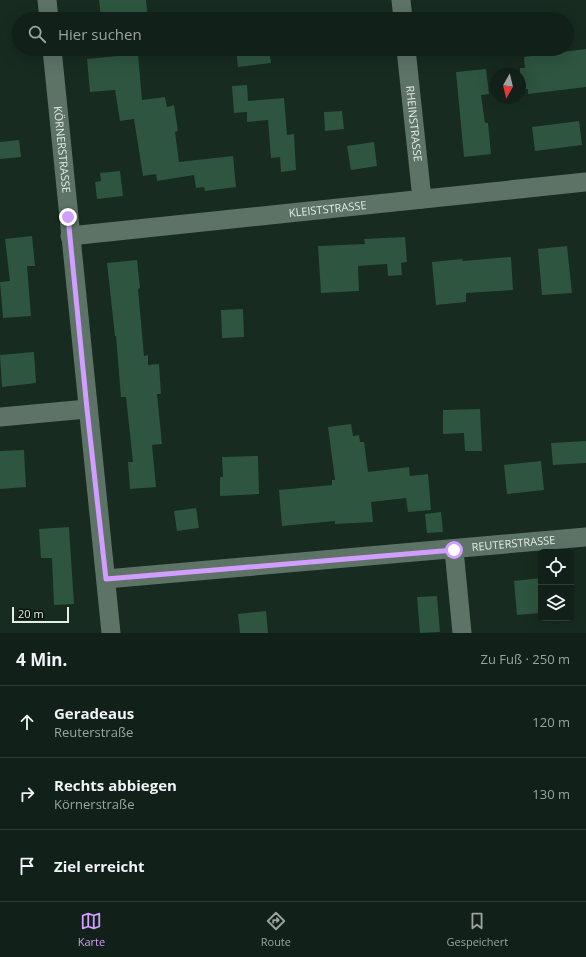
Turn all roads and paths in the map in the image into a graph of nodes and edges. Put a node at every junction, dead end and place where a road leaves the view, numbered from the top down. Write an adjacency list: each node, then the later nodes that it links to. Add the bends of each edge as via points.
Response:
1 (47, 0): 3 (street)
2 (401, 0): 4 (street)
3 (48, 12)
4 (402, 12)
5 (53, 56): 9 (street, KÖRNERSTRASSE)
6 (407, 56): 8 (street, RHEINSTRASSE)
7 (586, 182): 8 (street, KLEISTSTRASSE)
8 (422, 199): 9 (street, KLEISTSTRASSE)
9 (70, 236): 10 (street, KÖRNERSTRASSE)
10 (87, 409): 11 (street); 14 (street, KÖRNERSTRASSE)
11 (0, 417)
12 (586, 537): 13 (street, REUTERSTRASSE)
13 (454, 550): 14 (street, REUTERSTRASSE); 16 (street)
14 (106, 579): 15 (street, KÖRNERSTRASSE)
15 (111, 633)
16 (462, 633)

